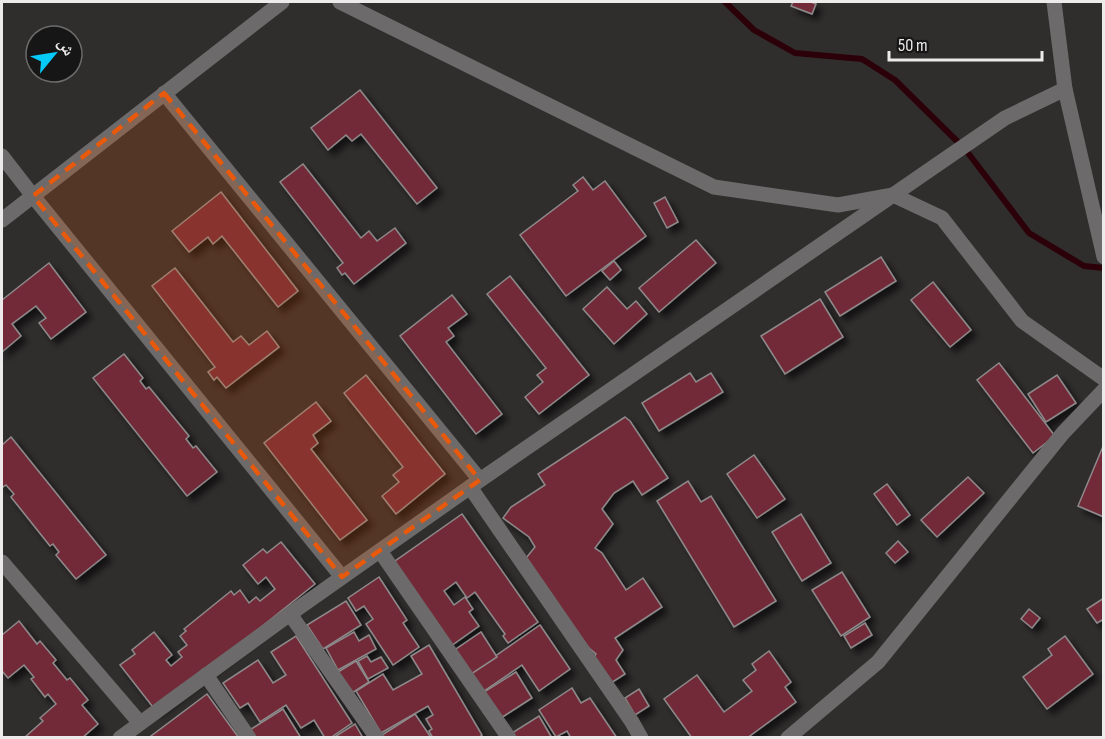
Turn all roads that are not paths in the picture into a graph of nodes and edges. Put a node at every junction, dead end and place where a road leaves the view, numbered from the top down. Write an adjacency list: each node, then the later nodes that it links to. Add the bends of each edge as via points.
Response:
1 (282, 2): 5 (street)
2 (340, 2): 7 (street, via 714,187 838,205)
3 (1054, 2): 4 (street)
4 (1065, 89): 7 (street, via 1005,118); 10 (street)
5 (164, 93): 8 (street); 13 (street)
6 (2, 156): 8 (street)
7 (893, 195): 11 (street, via 942,218 1022,321); 13 (street)
8 (33, 196): 9 (street); 16 (street)
9 (2, 220)
10 (1104, 257)
11 (1104, 380)
12 (1104, 390): 25 (street, via 1063,434 878,662)
13 (475, 483): 14 (street); 24 (street)
14 (380, 551): 16 (street); 23 (street)
15 (2, 562): 19 (street)
16 (342, 577): 17 (street)
17 (290, 614): 18 (street); 22 (street)
18 (206, 675): 19 (street); 21 (street)
19 (140, 723): 20 (street)
20 (120, 738)
21 (249, 738)
22 (377, 738)
23 (509, 738)
24 (641, 738)
25 (788, 738)

